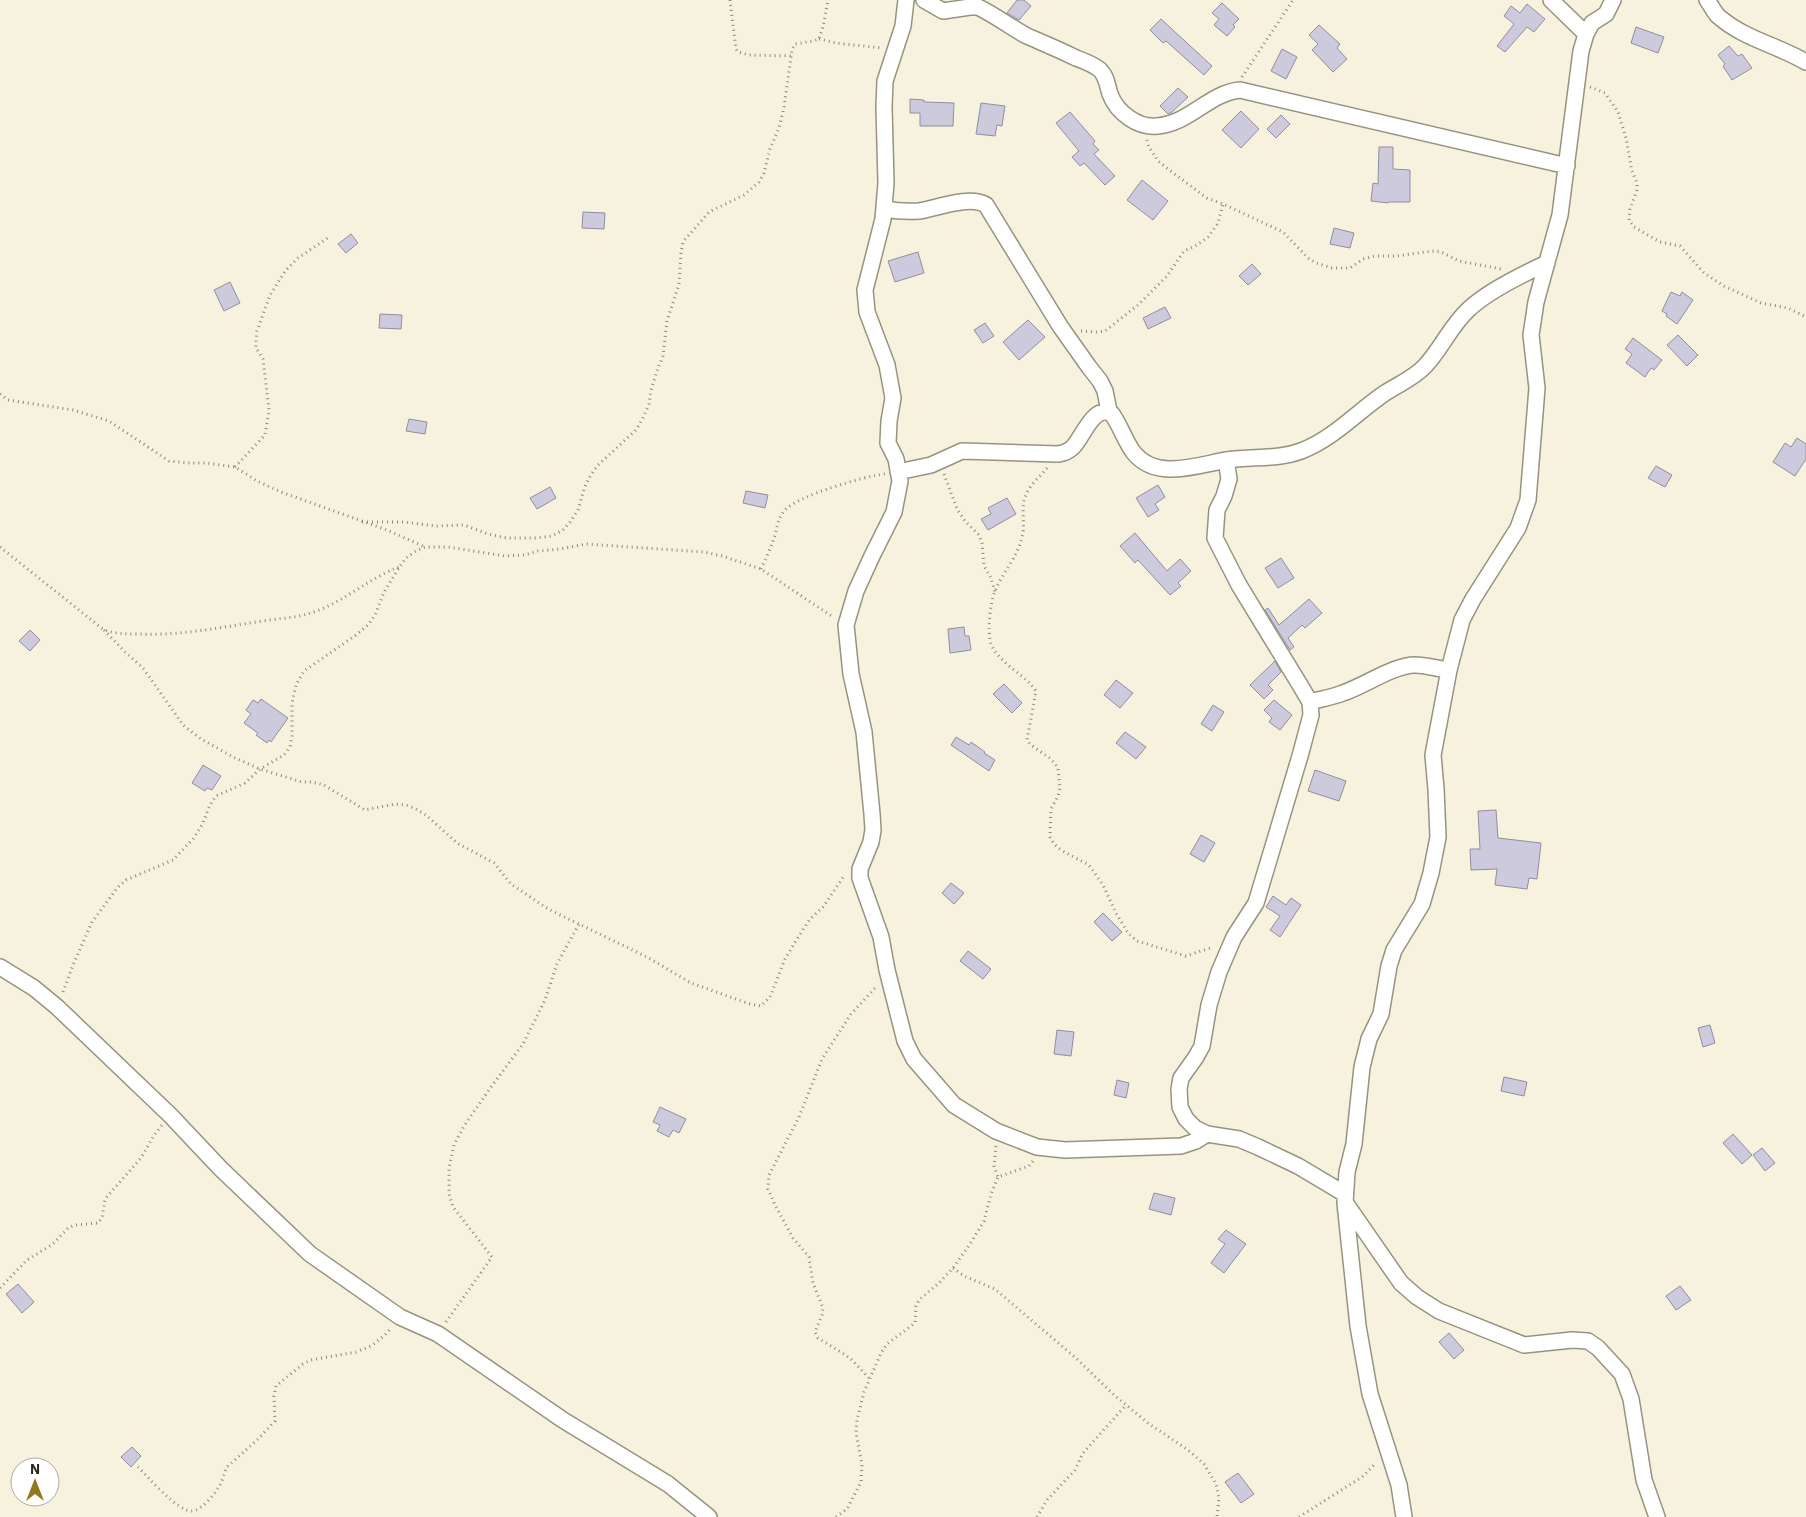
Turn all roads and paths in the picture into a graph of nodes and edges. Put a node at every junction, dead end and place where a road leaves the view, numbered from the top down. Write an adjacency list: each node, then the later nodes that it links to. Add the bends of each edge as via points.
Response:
1 (730, 0): 12 (path, via 738,52)
2 (828, 0): 10 (path)
3 (906, 0): 11 (street, via 903,26)
4 (924, 0): 16 (street, via 943,12 978,7 1025,35 1092,65 1105,75 1115,105)
5 (1293, 0): 15 (path, via 1240,79)
6 (1550, 0): 9 (street)
7 (1613, 0): 9 (street, via 1606,14 1592,24)
8 (1707, 0): 13 (street, via 1717,16 1745,35)
9 (1586, 34): 14 (street)
10 (819, 39): 11 (path, via 864,47); 12 (path, via 795,44)
11 (895, 48): 19 (street, via 885,81)
12 (791, 56): 32 (path, via 779,128 764,173 744,195 709,212 683,242 679,284 667,321 664,356 649,404 636,430 597,466 570,522 552,536 507,538 464,525)
13 (1806, 62)
14 (1578, 82): 17 (street); 23 (path, via 1605,93 1618,112 1637,183 1629,220 1634,227 1660,242 1680,246 1704,273 1724,286 1761,303 1788,308)
15 (1227, 91): 16 (street, via 1171,124); 17 (street, via 1258,93)
16 (1143, 125): 18 (path, via 1149,148 1158,161 1207,198)
17 (1567, 166): 21 (street, via 1560,215)
18 (1223, 204): 22 (path, via 1283,232 1308,258 1332,268 1350,268 1375,256 1432,251 1459,261); 24 (path, via 1218,223 1208,237 1184,251 1167,276 1116,323 1096,332)
19 (884, 209): 24 (street, via 900,212 972,202 986,205); 31 (street, via 865,290 867,312 887,365 893,398 888,443)
20 (329, 237): 30 (path, via 298,258 270,295 256,342 263,359 269,410 265,435)
21 (1547, 263): 28 (street, via 1468,309 1414,377 1303,451 1286,456); 40 (street, via 1531,335 1537,388 1528,500 1518,528 1462,620)
22 (1502, 270)
23 (1806, 317)
24 (1060, 326): 26 (street, via 1100,381)
25 (0, 394): 30 (path, via 8,400 73,410 109,421 169,461)
26 (1109, 412): 27 (street, via 1096,414 1074,446); 28 (street, via 1146,465 1162,469 1181,468)
27 (1058, 454): 29 (street, via 962,451); 37 (path, via 1025,496 1022,538)
28 (1226, 460): 41 (street, via 1229,478 1217,510 1215,538 1239,585)
29 (940, 462): 31 (street); 37 (path, via 957,509 979,535 984,566)
30 (235, 467): 32 (path, via 281,492)
31 (898, 472): 36 (path, via 878,474 837,486 785,509); 38 (street, via 900,481 894,512 856,591)
32 (362, 522): 34 (path)
33 (0, 547): 39 (path)
34 (425, 547): 35 (path, via 411,554); 36 (path, via 525,556 586,544 704,552)
35 (400, 566): 39 (path, via 340,601 292,618 174,634 119,634); 42 (path, via 369,624 304,671 296,684 292,703 290,747 284,755)
36 (761, 569): 38 (path)
37 (994, 592): 45 (path, via 989,622 990,642 995,652 1036,691 1027,740 1058,768 1060,788 1051,808 1050,837 1054,844 1088,866 1104,885 1128,933 1138,941 1186,956)
38 (846, 625): 47 (street, via 851,674 864,732 873,830 859,874 880,936)
39 (104, 630): 42 (path, via 143,668 183,725 201,739)
40 (1449, 670): 41 (street, via 1404,666 1342,694); 54 (street, via 1433,754 1438,837 1431,873 1422,904 1394,950 1381,1014 1369,1039 1362,1068)
41 (1310, 702): 45 (street, via 1311,715 1300,756 1256,903)
42 (260, 769): 44 (path, via 324,785 365,810 395,804 416,809 457,843 494,863 511,884 548,909); 48 (path, via 245,783 216,796 193,839 172,860 126,880 118,887 92,922)
43 (845, 875): 44 (path, via 797,939 770,997 761,1006 691,983 647,956)
44 (579, 924): 58 (path, via 557,964 545,1000 523,1044 464,1126 454,1146 449,1168 449,1194 453,1207 492,1257)
45 (1234, 937): 51 (street, via 1214,989 1202,1046 1184,1072 1179,1088 1180,1107 1186,1119)
46 (0, 967): 48 (street)
47 (887, 970): 50 (street, via 905,1041 914,1059 954,1105); 59 (path, via 880,984 851,1014 822,1059 799,1117 769,1175 768,1184 774,1205 809,1258 813,1283 823,1308 815,1332 818,1338 850,1358)
48 (57, 1007): 49 (street)
49 (170, 1115): 56 (path, via 141,1158 105,1199 98,1223 68,1228 53,1244 27,1260); 57 (street, via 310,1254)
50 (996, 1131): 52 (street); 53 (path, via 994,1166)
51 (1207, 1134): 52 (street, via 1196,1142 1181,1146 1065,1150); 54 (street, via 1239,1139 1258,1147 1298,1166)
52 (1037, 1147): 53 (path, via 1029,1166)
53 (998, 1177): 55 (path, via 984,1220)
54 (1345, 1198): 61 (street, via 1358,1326 1370,1394); 69 (street, via 1401,1283 1439,1311 1524,1344 1572,1340 1588,1341 1598,1348 1622,1374 1631,1399 1644,1480)
55 (952, 1268): 59 (path, via 919,1300 915,1323 888,1344); 60 (path, via 995,1289)
56 (0, 1288)
57 (400, 1317): 58 (street); 62 (path, via 371,1346 311,1360 276,1386 275,1421 227,1467 220,1486 200,1507 193,1511 185,1510)
58 (438, 1334): 63 (street, via 562,1420 668,1484)
59 (869, 1378): 64 (path, via 857,1420 861,1482 846,1509)
60 (1126, 1405): 65 (path, via 1083,1453 1075,1470 1047,1500); 66 (path, via 1204,1464 1216,1484)
61 (1388, 1453): 67 (path, via 1362,1477); 68 (street, via 1399,1484)
62 (138, 1467)
63 (709, 1517)
64 (836, 1517)
65 (1038, 1517)
66 (1218, 1517)
67 (1299, 1517)
68 (1404, 1517)
69 (1657, 1517)

